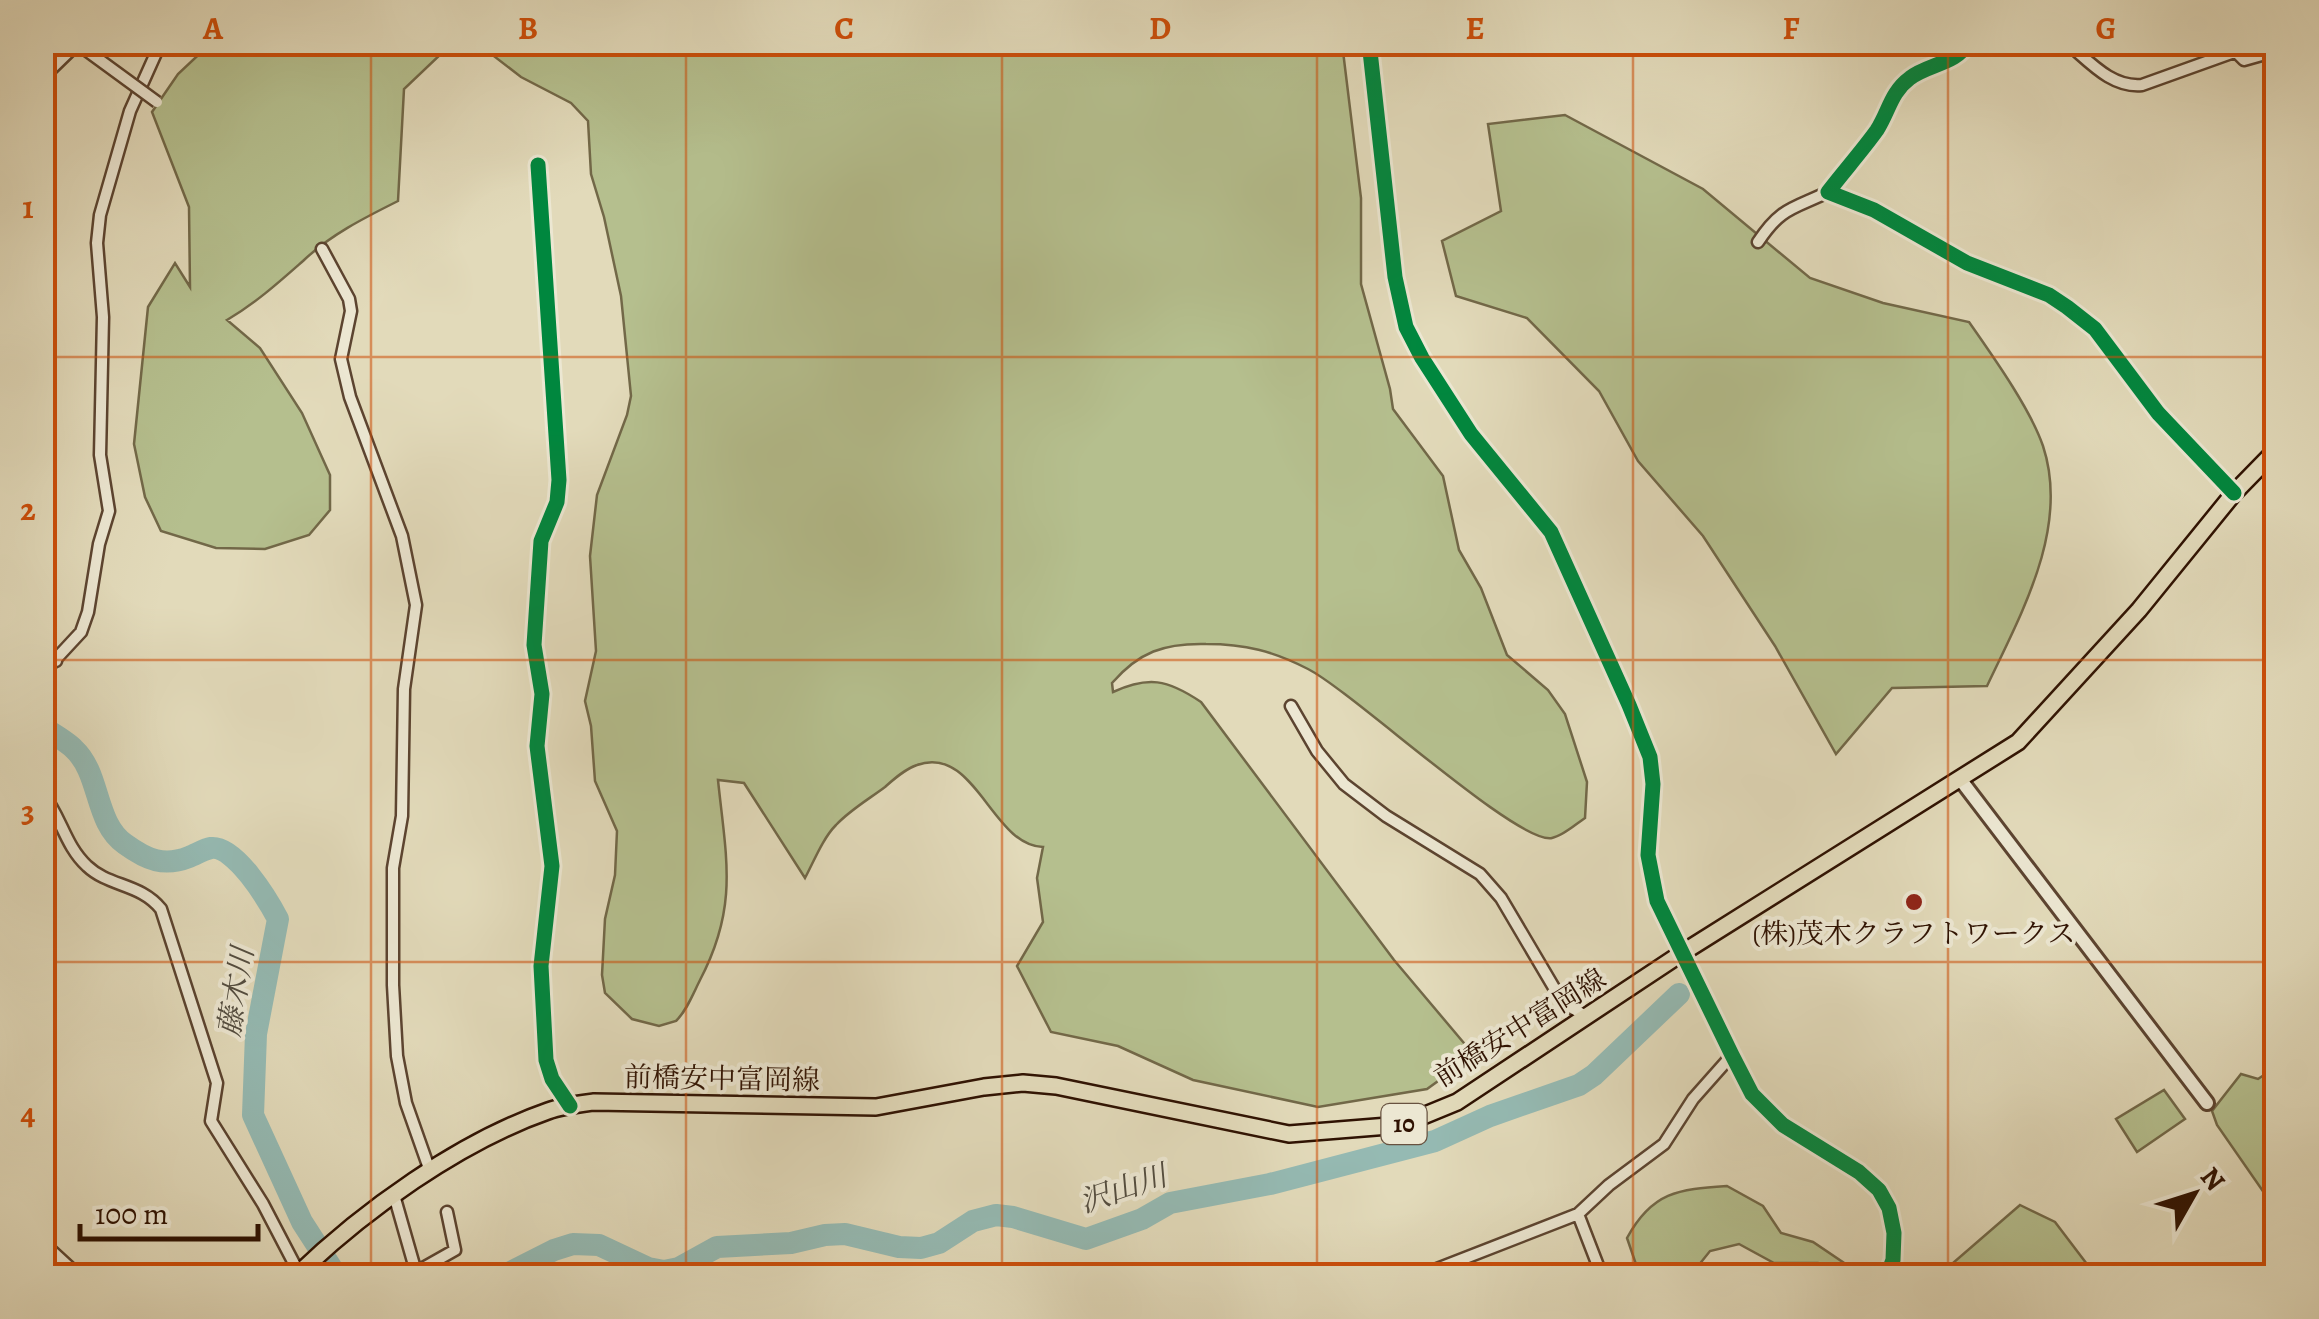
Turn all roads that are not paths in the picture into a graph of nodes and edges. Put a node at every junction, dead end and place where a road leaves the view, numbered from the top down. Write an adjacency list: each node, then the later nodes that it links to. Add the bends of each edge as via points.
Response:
1 (77, 42): 9 (street); 10 (street, bridge)
2 (161, 42): 18 (street, via 130,111 100,215 100,455 110,510 81,632)
3 (1369, 42): 23 (street, via 1396,288 1406,326 1471,434 1551,532 1630,705 1654,784 1651,877)
4 (1970, 42): 12 (street, via 1896,89 1879,127)
5 (2066, 42): 8 (street, via 2127,86)
6 (2262, 42): 8 (street)
7 (2276, 51): 8 (street, via 2244,60)
8 (2236, 52)
9 (42, 78)
10 (157, 102)
11 (538, 165): 27 (street, via 559,480 541,541 534,645 552,866 541,966 546,1060)
12 (1828, 192): 13 (street, via 1788,208); 16 (street, via 2067,307 2095,329 2158,413)
13 (1758, 242)
14 (322, 249): 28 (street, via 351,311 341,358 402,536 416,605 393,868 393,985 406,1103)
15 (2276, 450): 16 (main road, 前橋安中富岡線 / 10)
16 (2234, 493): 21 (main road, 前橋安中富岡線 / 10, via 2036,727)
17 (42, 651): 18 (street)
18 (56, 661): 19 (street)
19 (42, 674)
20 (1291, 706): 24 (street, via 1344,784 1480,874 1562,1003)
21 (1960, 778): 23 (main road, 前橋安中富岡線 / 10); 26 (street)
22 (42, 793): 33 (street, via 68,845 90,869 148,894 160,909 217,1083 211,1121)
23 (1682, 953): 24 (main road, 前橋安中富岡線 / 10); 25 (street)
24 (1586, 1016): 27 (main road, 前橋安中富岡線 / 10, via 1456,1102 1381,1128 1289,1134 1023,1083 876,1106)
25 (1732, 1055): 31 (street, via 1664,1144); 37 (street, via 1752,1094 1783,1125 1879,1190 1894,1233)
26 (2207, 1103)
27 (570, 1106): 28 (main road, 前橋安中富岡線 / 10, via 510,1127)
28 (430, 1172): 29 (main road, 前橋安中富岡線 / 10)
29 (394, 1195): 30 (street, via 416,1272 456,1250); 33 (main road, 前橋安中富岡線 / 10)
30 (447, 1212)
31 (1578, 1214): 35 (street); 36 (street)
32 (42, 1242): 34 (street)
33 (300, 1273)
34 (79, 1276)
35 (1419, 1276)
36 (1602, 1276)
37 (1887, 1276)

